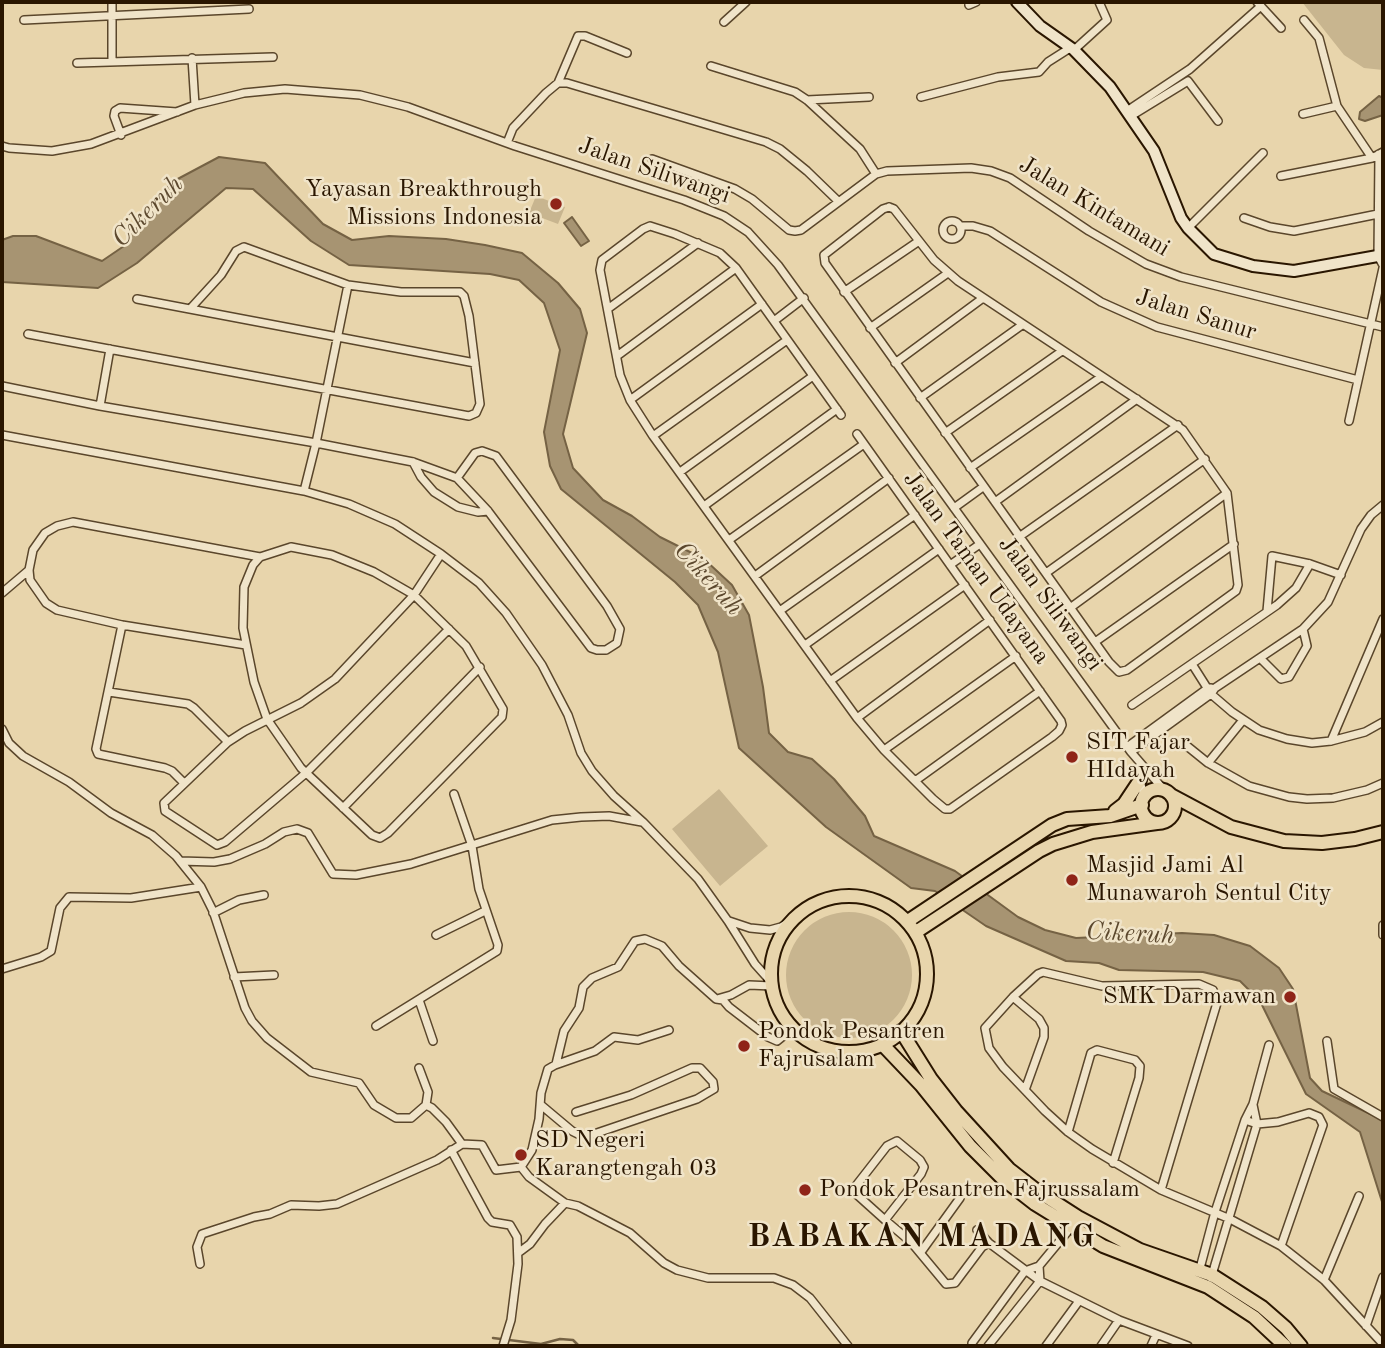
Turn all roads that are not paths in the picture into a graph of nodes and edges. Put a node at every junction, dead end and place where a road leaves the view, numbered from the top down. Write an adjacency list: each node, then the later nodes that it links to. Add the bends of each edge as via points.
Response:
1 (112, 2): 7 (street)
2 (746, 2): 10 (street)
3 (1017, 2): 12 (street)
4 (1099, 2): 12 (street, via 1107,20)
5 (1259, 4): 11 (street); 26 (street, via 1190,69)
6 (249, 9): 7 (street)
7 (112, 15): 8 (street); 16 (street)
8 (24, 20)
9 (1304, 20): 24 (street, via 1320,38)
10 (724, 22)
11 (1281, 28)
12 (1072, 49): 21 (street, via 1039,72 998,77); 26 (street, via 1110,87)
13 (627, 53): 19 (street, via 578,36)
14 (273, 57): 15 (street)
15 (192, 58): 16 (street); 23 (street)
16 (112, 61): 17 (street)
17 (77, 63)
18 (711, 66): 22 (street, via 795,92)
19 (558, 83): 30 (street, via 513,128); 37 (street, via 766,142 807,171)
20 (869, 97): 22 (street)
21 (920, 97)
22 (807, 100): 35 (street, via 860,149)
23 (195, 105): 25 (street, Jalan Siliwangi); 30 (street, Jalan Siliwangi, via 285,89 360,95)
24 (1337, 106): 27 (street); 33 (street)
25 (177, 112): 29 (street, Jalan Siliwangi); 29 (street, via 120,107 114,116)
26 (1129, 114): 28 (street, via 1188,81); 41 (street, via 1154,151)
27 (1303, 114)
28 (1218, 121)
29 (121, 135): 31 (street, Jalan Siliwangi, via 52,151)
30 (507, 143): 49 (street, Jalan Siliwangi, via 724,216 758,241)
31 (2, 146)
32 (1263, 153): 41 (street)
33 (1378, 155): 36 (street); 38 (street)
34 (652, 159): 37 (street, via 735,188 795,232)
35 (876, 174): 37 (street); 56 (street, Jalan Kintamani, via 903,169 991,171 1010,178 1146,264 1181,277)
36 (1281, 176)
37 (838, 201)
38 (1381, 213): 39 (street, via 1294,231); 44 (street)
39 (1244, 218)
40 (960, 226): 70 (street, Jalan Sanur, via 990,231 1112,309 1157,327)
41 (1188, 228): 44 (street, via 1214,254 1272,269 1306,271)
42 (919, 241): 46 (street); 48 (street); 48 (street, via 894,209 883,209 824,255)
43 (698, 243): 45 (street, via 720,253); 53 (street); 53 (street, via 656,228 643,229 602,260)
44 (1382, 261): 56 (street)
45 (736, 268): 52 (street); 65 (street)
46 (948, 273): 50 (street); 59 (street)
47 (348, 285): 54 (street, via 244,247); 61 (street); 66 (street, via 401,292 460,292)
48 (844, 292): 59 (street)
49 (804, 298): 55 (street); 97 (street, Jalan Siliwangi)
50 (983, 298): 57 (street); 67 (street)
51 (137, 299): 54 (street)
52 (762, 304): 55 (street); 75 (street)
53 (609, 308): 65 (street)
54 (190, 309): 61 (street)
55 (774, 321): 62 (street)
56 (1371, 324): 58 (street, Jalan Kintamani); 70 (street)
57 (1022, 325): 64 (street); 73 (street)
58 (1383, 327)
59 (870, 328): 67 (street)
60 (28, 334): 63 (street)
61 (336, 337): 66 (street); 72 (street)
62 (787, 340): 68 (street); 82 (street)
63 (110, 349): 72 (street); 76 (street)
64 (1062, 351): 69 (street); 79 (street)
65 (617, 356): 75 (street)
66 (475, 363): 72 (street, via 480,404 469,416)
67 (895, 363): 73 (street)
68 (813, 376): 88 (street); 95 (street, via 839,412)
69 (1101, 377): 74 (street); 87 (street)
70 (1358, 380): 77 (street)
71 (2, 386): 76 (street)
72 (325, 391): 83 (street)
73 (920, 398): 79 (street)
74 (1137, 399): 78 (street); 94 (street)
75 (630, 400): 82 (street)
76 (100, 406): 83 (street)
77 (1349, 421)
78 (1178, 425): 85 (street); 100 (street)
79 (945, 433): 87 (street)
80 (857, 434): 84 (street, Jalan Taman Udayana)
81 (2, 435): 92 (street)
82 (653, 436): 88 (street)
83 (316, 443): 86 (street); 92 (street)
84 (864, 444): 90 (street, Jalan Taman Udayana); 101 (street)
85 (1205, 459): 93 (street); 110 (street)
86 (413, 462): 89 (street); 98 (street, via 434,492 458,507)
87 (970, 468): 91 (street)
88 (680, 472): 95 (street)
89 (457, 478): 98 (street); 98 (street, via 475,453 496,456 607,606 620,629 617,643 606,650 591,648)
90 (889, 478): 99 (street, Jalan Taman Udayana); 112 (street)
91 (983, 487): 94 (street); 97 (street)
92 (304, 491): 105 (street, via 396,524)
93 (1227, 494): 103 (street); 116 (street)
94 (995, 502): 100 (street)
95 (704, 506): 101 (street)
96 (1383, 506): 111 (street, via 1371,514)
97 (954, 508): 102 (street, Jalan Siliwangi)
98 (488, 511)
99 (915, 514): 104 (street, Jalan Taman Udayana); 117 (street)
100 (1019, 537): 110 (street)
101 (729, 540): 112 (street)
102 (980, 544): 108 (street); 145 (street, Jalan Siliwangi)
103 (1234, 544): 124 (street); 124 (street, via 1236,591 1127,670 1119,672)
104 (939, 549): 108 (street, Jalan Taman Udayana); 126 (street)
105 (441, 554): 115 (street); 160 (street, via 479,583 506,613 542,665 586,762)
106 (260, 557): 109 (street, via 74,522 45,533 33,550); 115 (street, via 291,547 332,555); 125 (street, via 244,587)
107 (1310, 564): 111 (street); 118 (street, via 1296,588); 118 (street, via 1272,556)
108 (950, 565): 113 (street, Jalan Taman Udayana)
109 (29, 570): 114 (street); 121 (street, via 30,580 46,603 57,610)
110 (1045, 573): 116 (street)
111 (1341, 575): 123 (street, via 1328,602)
112 (755, 576): 117 (street)
113 (965, 585): 120 (street, Jalan Taman Udayana); 131 (street)
114 (2, 593)
115 (414, 595): 122 (street); 137 (street, via 335,679)
116 (1070, 608): 124 (street)
117 (781, 610): 126 (street)
118 (1268, 611): 129 (street)
119 (1383, 619): 141 (street)
120 (990, 620): 127 (street, Jalan Taman Udayana); 136 (street)
121 (122, 625): 125 (street); 134 (street)
122 (449, 629): 130 (street); 148 (street)
123 (1303, 629): 128 (street); 128 (street, via 1307,646 1289,677 1281,678)
124 (1095, 642)
125 (246, 645): 137 (street)
126 (805, 645): 131 (street)
127 (1016, 656): 133 (street, Jalan Taman Udayana); 144 (street)
128 (1260, 658): 132 (street)
129 (1192, 664): 132 (street); 135 (street)
130 (480, 667): 156 (street); 156 (street, via 500,701 502,717 380,838)
131 (830, 681): 136 (street)
132 (1211, 690): 138 (street); 145 (street)
133 (1040, 691): 150 (street); 150 (street, Jalan Taman Udayana, via 1062,725 1052,737 956,806 945,809)
134 (108, 692): 142 (street, via 188,704); 151 (street, via 98,754 165,768)
135 (1132, 705)
136 (857, 718): 144 (street)
137 (267, 719): 142 (street); 148 (street)
138 (1242, 720): 141 (street, via 1287,739); 146 (street)
139 (1383, 722): 141 (street, via 1366,732)
140 (2, 729): 164 (street, via 23,756 152,835)
141 (1331, 741)
142 (228, 742): 151 (street)
143 (1187, 747): 146 (street)
144 (884, 750): 150 (street)
145 (1129, 750): 147 (street, Jalan Siliwangi)
146 (1208, 762): 152 (street, via 1259,790 1307,799 1346,796)
147 (1140, 764): 149 (street); 153 (street, Jalan Siliwangi)
148 (306, 773): 151 (street, via 217,845 165,811 164,803); 156 (street)
149 (1140, 780): 155 (street); 158 (main road)
150 (915, 781)
151 (184, 783)
152 (1383, 783)
153 (1167, 793): 155 (main road, via 1155,790); 157 (main road, via 1175,807); 159 (main road)
154 (454, 794): 163 (street)
155 (1143, 801): 158 (main road); 161 (main road, via 1146,817)
156 (343, 808)
157 (1172, 815): 159 (main road, via 1190,813); 161 (main road)
158 (1110, 816): 165 (main road, via 1067,819 1052,825)
159 (1215, 819): 162 (main road, via 1251,834 1296,842 1322,843)
160 (643, 822): 163 (street, via 609,817 552,820); 171 (street, via 698,879)
161 (1157, 822): 165 (main road, via 1067,839)
162 (1383, 832)
163 (472, 846): 164 (street, via 374,872 333,874 308,833 297,829 230,859); 168 (street)
164 (180, 861): 166 (street)
165 (981, 881): 173 (main road)
166 (201, 887): 169 (street); 176 (street, via 131,898 69,897 60,908 51,951)
167 (264, 895): 169 (street, via 239,900)
168 (485, 911): 174 (street); 182 (street, via 497,951)
169 (213, 913): 178 (street)
170 (794, 919): 171 (street, via 770,930); 173 (main road, via 814,904 839,896 865,897 888,905); 179 (main road, via 778,940 771,966)
171 (729, 921): 179 (street)
172 (1383, 925): 175 (street)
173 (912, 926): 186 (main road, via 925,951 928,973 925,995)
174 (436, 934)
175 (1383, 935)
176 (2, 968)
177 (274, 975): 178 (street)
178 (234, 976): 195 (street, via 252,1021 304,1068 359,1083 374,1105 396,1118 411,1118)
179 (772, 985): 181 (street, via 749,985); 184 (main road)
180 (1013, 997): 193 (street, via 1040,1019 1044,1028); 193 (street, via 985,1028 986,1037 989,1048); 206 (street, via 1043,972 1102,986 1199,984 1213,990 1217,1003)
181 (716, 999): 184 (street, via 777,1041); 191 (street, via 662,946 645,939 635,941 618,967 592,978 583,988 579,1008 564,1031)
182 (419, 1000): 183 (street); 187 (street)
183 (376, 1026)
184 (793, 1028): 189 (main road, via 817,1044 845,1051)
185 (669, 1030): 191 (street, via 638,1041 614,1037 595,1051)
186 (901, 1031): 189 (main road); 213 (main road, via 956,1111 1009,1169)
187 (433, 1041)
188 (1327, 1041): 198 (street, via 1334,1089)
189 (883, 1044): 213 (main road, via 1003,1179 1035,1204)
190 (1269, 1045): 194 (street)
191 (556, 1064): 196 (street, via 544,1079)
192 (419, 1068): 195 (street, via 428,1092)
193 (1025, 1090): 201 (street)
194 (1253, 1104): 199 (street); 200 (street)
195 (426, 1105): 202 (street)
196 (541, 1105): 197 (street, via 572,1131 592,1135 706,1094 714,1089 713,1082 700,1068 692,1068 631,1095); 205 (street, via 532,1150)
197 (576, 1112)
198 (1383, 1117)
199 (1245, 1120): 200 (street); 210 (street)
200 (1257, 1124): 211 (street); 216 (street, via 1309,1113 1323,1125)
201 (1068, 1132): 204 (street); 204 (street, via 1091,1053 1097,1049 1138,1063 1139,1078)
202 (462, 1144): 203 (street); 205 (street, via 482,1145 496,1170)
203 (451, 1150): 218 (street, via 492,1222 514,1230); 219 (street, via 337,1204 290,1205 202,1234 197,1247)
204 (1113, 1163): 206 (street)
205 (521, 1167): 209 (street)
206 (1161, 1189): 210 (street)
207 (1359, 1196): 224 (street)
208 (960, 1198): 217 (street)
209 (565, 1203): 218 (street); 232 (street, via 616,1224 664,1263 689,1275 774,1278 793,1285 810,1297)
210 (1215, 1212): 211 (street); 223 (street)
211 (1230, 1219): 216 (street); 223 (street)
212 (885, 1220): 212 (street, via 854,1191 887,1146 897,1140 924,1167); 217 (street)
213 (1074, 1222): 220 (street); 223 (main road, via 1102,1246)
214 (977, 1230): 215 (street)
215 (989, 1243): 217 (street, via 952,1285 943,1281); 221 (street)
216 (1282, 1246): 224 (street)
217 (921, 1252)
218 (518, 1253): 230 (street)
219 (200, 1264)
220 (1039, 1266): 221 (street); 225 (street)
221 (1025, 1272): 225 (street); 233 (street)
222 (1383, 1276): 228 (street)
223 (1203, 1279): 239 (main road); 240 (main road, via 1262,1307)
224 (1324, 1280): 228 (street)
225 (1040, 1281): 226 (street); 234 (street)
226 (1079, 1301): 227 (street); 235 (street)
227 (1119, 1320): 229 (street); 236 (street)
228 (1366, 1326): 231 (street)
229 (1156, 1335): 237 (street); 238 (street)
230 (505, 1341)
231 (1382, 1344)
232 (848, 1346)
233 (972, 1346)
234 (988, 1346)
235 (1046, 1346)
236 (1101, 1346)
237 (1151, 1346)
238 (1188, 1346)
239 (1285, 1346)
240 (1301, 1346)

